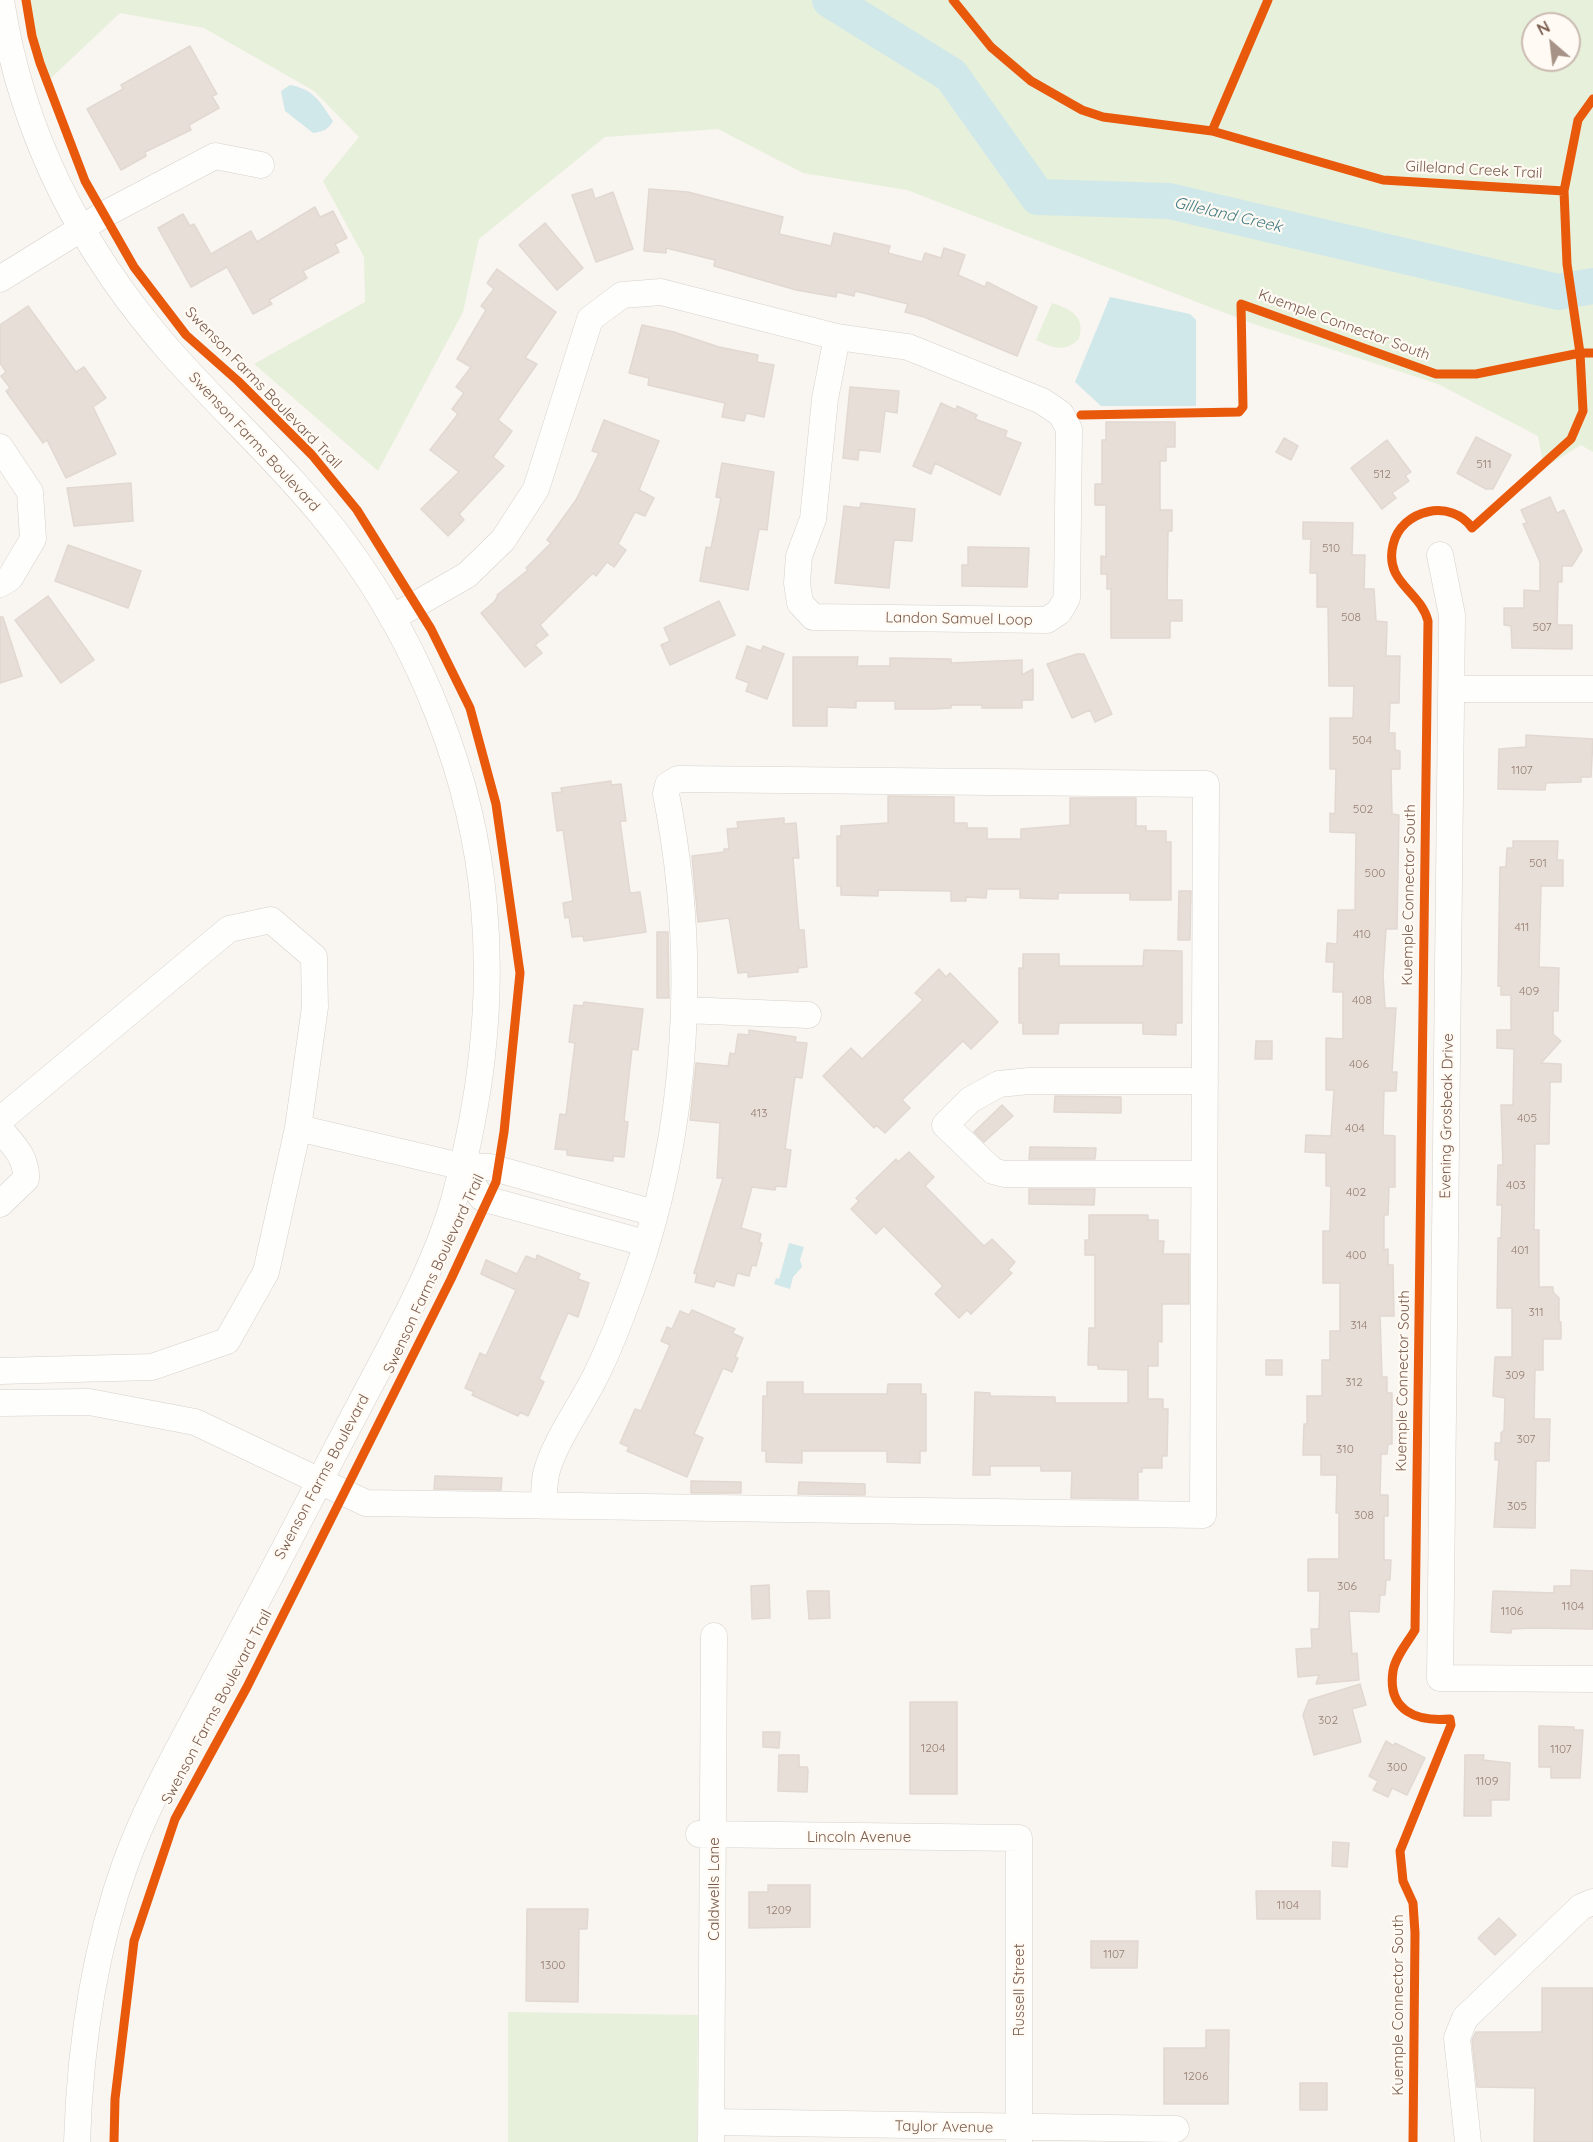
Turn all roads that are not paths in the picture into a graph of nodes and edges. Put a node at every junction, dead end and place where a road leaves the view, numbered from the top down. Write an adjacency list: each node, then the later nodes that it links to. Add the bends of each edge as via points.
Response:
1 (1, 0): 3 (street, Swenson Farms Boulevard, via 25,105 45,158)
2 (261, 165): 3 (street, via 215,156)
3 (80, 229): 4 (street); 9 (street, Swenson Farms Boulevard, via 133,307 163,343 273,458 344,543)
4 (0, 279)
5 (837, 337): 5 (street, Landon Samuel Loop, via 908,347 1042,401 1061,414 1069,429 1067,598 1059,612 1047,620 813,617 800,603 800,556 813,519 825,399); 9 (street, Landon Samuel Loop, via 661,292 622,295 590,319 536,489 503,540 466,574)
6 (0, 447): 8 (street, via 30,492 33,538 10,578)
7 (1440, 555): 10 (street, Evening Grosbeak Drive, via 1452,615)
8 (0, 584)
9 (392, 618): 18 (street, Swenson Farms Boulevard, via 443,728 473,828 484,902 487,1018 478,1094)
10 (1452, 689): 11 (street); 28 (street, Evening Grosbeak Drive, via 1440,1678)
11 (1593, 689)
12 (684, 1010): 13 (street); 14 (street, via 682,904 666,794 668,785 678,779 1206,784); 21 (street, via 678,1096)
13 (808, 1016)
14 (1204, 1081): 19 (street); 19 (street, via 999,1084 970,1100 945,1125 993,1171 1004,1174)
15 (0, 1120): 16 (street, via 229,929 271,921 314,957 315,1007)
16 (298, 1128): 18 (street); 23 (street, via 266,1272 227,1341 153,1367)
17 (0, 1129): 20 (street, via 26,1167 26,1179)
18 (460, 1166): 21 (street, via 490,1167); 22 (street, via 482,1198); 25 (street, Swenson Farms Boulevard, via 453,1201 436,1248)
19 (1204, 1174): 26 (street, via 1203,1515)
20 (0, 1204)
21 (654, 1213): 22 (street)
22 (645, 1243): 26 (street, via 634,1284 597,1373 552,1458 546,1475)
23 (0, 1371)
24 (0, 1403): 25 (street, via 89,1402 195,1422)
25 (319, 1483): 26 (street, via 366,1503); 35 (street, Swenson Farms Boulevard, via 164,1779 127,1858 100,1944 86,2015)
26 (544, 1506)
27 (714, 1636): 29 (street, Caldwells Lane)
28 (1593, 1679)
29 (707, 1835): 30 (street, Lincoln Avenue); 33 (street, Caldwells Lane)
30 (1019, 1838): 34 (street, Russell Street)
31 (1593, 1902): 36 (street, via 1581,1907 1465,2018 1457,2038)
32 (1176, 2129): 34 (street, Taylor Avenue)
33 (711, 2132): 34 (street, Taylor Avenue)
34 (1019, 2135)
35 (77, 2142)
36 (1468, 2142)

